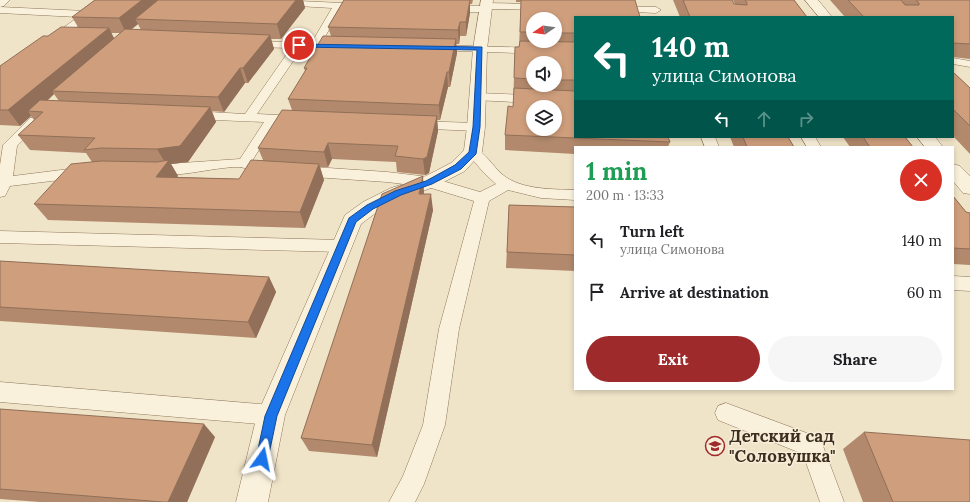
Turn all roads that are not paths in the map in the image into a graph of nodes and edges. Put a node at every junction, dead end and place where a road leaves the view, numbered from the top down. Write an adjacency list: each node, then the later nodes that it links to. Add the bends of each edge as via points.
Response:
1 (4, 0): 6 (street)
2 (107, 0): 15 (lane)
3 (811, 0): 16 (street)
4 (274, 2): 5 (lane)
5 (323, 2): 8 (lane)
6 (0, 3)
7 (486, 5): 10 (lane); 11 (lane); 25 (street)
8 (338, 6): 9 (lane); 21 (lane)
9 (377, 7)
10 (548, 7)
11 (439, 8)
12 (602, 8): 13 (lane)
13 (656, 9)
14 (0, 10): 15 (lane)
15 (88, 14): 17 (lane)
16 (825, 16)
17 (60, 36): 18 (lane); 23 (lane)
18 (75, 36)
19 (237, 43): 20 (lane)
20 (299, 45): 21 (lane); 33 (lane)
21 (315, 46): 22 (lane)
22 (346, 46)
23 (42, 48)
24 (425, 48): 25 (lane)
25 (480, 49): 26 (lane); 29 (street)
26 (574, 52)
27 (954, 61): 28 (lane)
28 (970, 64)
29 (478, 97): 30 (lane); 37 (street)
30 (574, 101)
31 (42, 115): 47 (lane, via 10,146)
32 (179, 115): 33 (lane)
33 (248, 118): 34 (lane)
34 (273, 118): 35 (lane); 41 (lane)
35 (312, 120)
36 (398, 124): 37 (lane)
37 (476, 127): 40 (street)
38 (927, 138): 39 (street)
39 (933, 146)
40 (473, 152): 45 (street, via 458,167); 46 (lane, via 488,169)
41 (244, 163): 42 (lane, via 223,163 166,171); 45 (lane, via 258,169)
42 (135, 170)
43 (96, 171): 47 (lane)
44 (954, 171): 48 (street)
45 (429, 182): 50 (lane); 52 (street, via 398,193 370,207 352,220)
46 (507, 184): 49 (lane, via 540,193); 50 (lane)
47 (2, 185)
48 (970, 188)
49 (574, 195)
50 (482, 198): 59 (lane, via 449,329 434,425 412,484)
51 (0, 237): 52 (lane)
52 (341, 246): 57 (street)
53 (954, 283): 54 (lane)
54 (970, 284)
55 (0, 392): 57 (lane)
56 (726, 413): 60 (lane, via 812,446)
57 (271, 416): 58 (street)
58 (252, 502)
59 (401, 502)
60 (832, 502)

